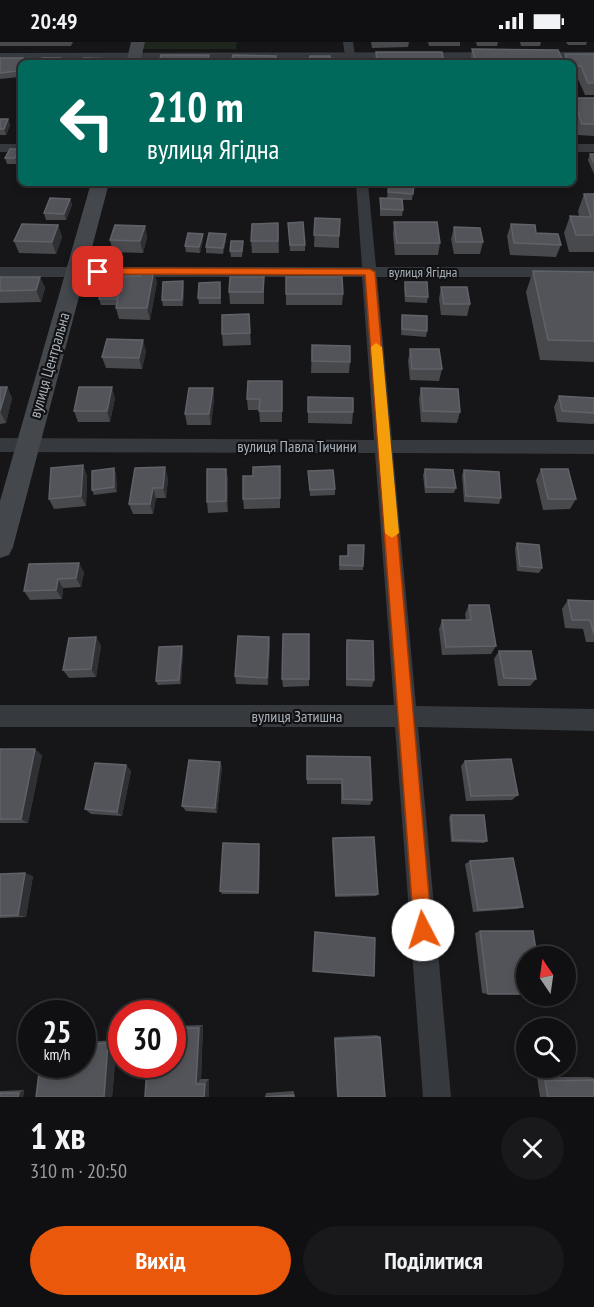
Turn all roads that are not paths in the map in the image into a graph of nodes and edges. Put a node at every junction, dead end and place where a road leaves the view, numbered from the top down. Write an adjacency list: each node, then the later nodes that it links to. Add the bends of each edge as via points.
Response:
1 (136, 53): 2 (street); 4 (street)
2 (350, 54): 3 (street)
3 (594, 56)
4 (0, 57)
5 (0, 148): 6 (street)
6 (18, 148)
7 (576, 148): 8 (street)
8 (594, 148)
9 (99, 186): 12 (main road, вулиця Центральна)
10 (362, 186): 13 (street)
11 (0, 272): 12 (street, вулиця Ягідна)
12 (75, 272): 13 (street, вулиця Ягідна); 16 (main road, вулиця Центральна)
13 (370, 272): 14 (street, вулиця Ягідна); 17 (street)
14 (594, 272)
15 (0, 445): 16 (street, вулиця Павла Тичини)
16 (27, 445): 17 (street, вулиця Павла Тичини); 19 (main road, вулиця Центральна)
17 (385, 446): 18 (street, вулиця Павла Тичини); 21 (street)
18 (594, 447)
19 (0, 547)
20 (0, 716): 21 (street, вулиця Затишна)
21 (406, 716): 22 (street, вулиця Затишна); 23 (street)
22 (594, 720)
23 (437, 1097)

